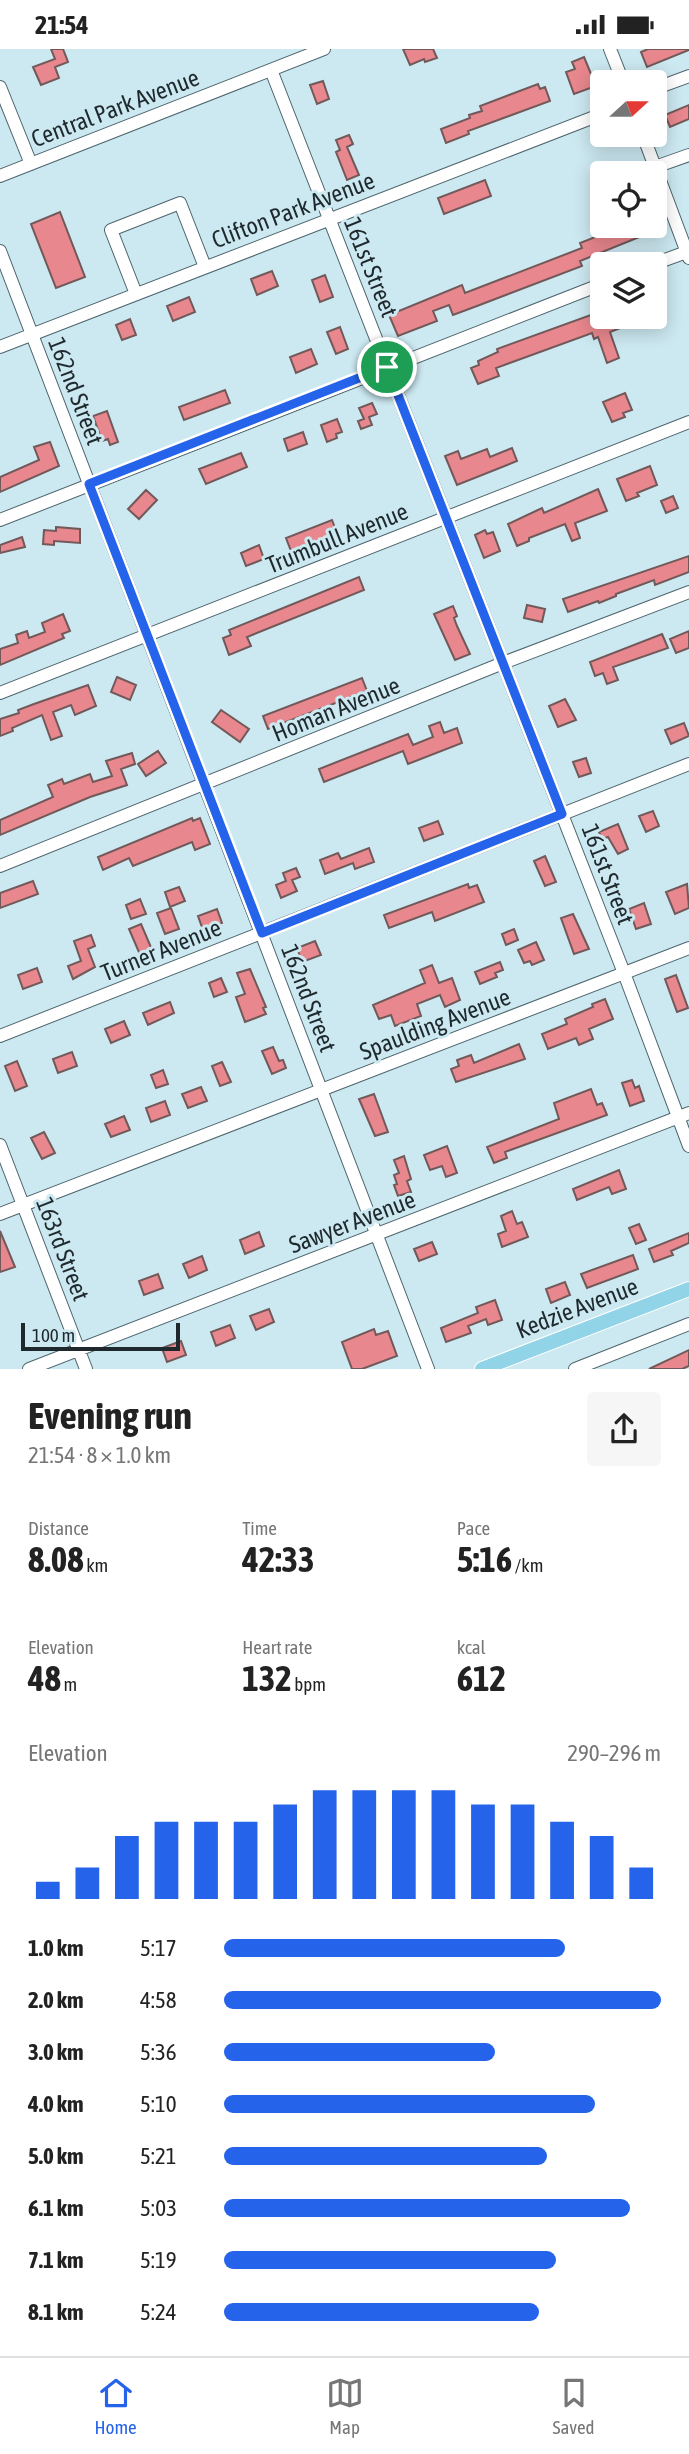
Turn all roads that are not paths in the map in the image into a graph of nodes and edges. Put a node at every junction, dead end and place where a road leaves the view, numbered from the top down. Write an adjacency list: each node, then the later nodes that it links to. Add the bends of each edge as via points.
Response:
1 (324, 49): 3 (street, Central Park Avenue)
2 (610, 49): 4 (street)
3 (271, 70): 11 (street, Central Park Avenue); 14 (street, 161st Street)
4 (618, 70)
5 (689, 76): 6 (street)
6 (667, 84)
7 (0, 87): 11 (street)
8 (590, 119): 14 (street, Clifton Park Avenue)
9 (689, 155): 10 (street)
10 (667, 163)
11 (31, 164): 12 (street, Central Park Avenue)
12 (0, 176)
13 (667, 200): 16 (street)
14 (329, 218): 18 (street, Clifton Park Avenue); 23 (street, 161st Street)
15 (0, 251): 21 (street, 162nd Street)
16 (688, 253): 17 (street)
17 (667, 260)
18 (205, 267): 20 (street, Clifton Park Avenue); 20 (street, via 180,203 111,230)
19 (590, 289): 23 (street)
20 (136, 294): 21 (street, Clifton Park Avenue)
21 (32, 335): 22 (street, Clifton Park Avenue); 25 (street, 162nd Street)
22 (0, 347)
23 (387, 367): 25 (street); 26 (street, 161st Street)
24 (689, 422): 26 (street, Trumbull Avenue)
25 (89, 484): 27 (street); 29 (street, 162nd Street)
26 (445, 517): 29 (street, Trumbull Avenue); 30 (street, 161st Street)
27 (0, 520)
28 (689, 592): 30 (street, Homan Avenue)
29 (148, 635): 31 (street, Trumbull Avenue); 33 (street, 162nd Street)
30 (503, 663): 33 (street, Homan Avenue); 34 (street, 161st Street)
31 (0, 693)
32 (689, 764): 34 (street, Turner Avenue)
33 (205, 785): 35 (street, Homan Avenue); 36 (street, 162nd Street)
34 (562, 814): 36 (street, Turner Avenue); 38 (street, 161st Street)
35 (0, 866)
36 (262, 933): 39 (street, Turner Avenue); 40 (street, 162nd Street)
37 (689, 948): 38 (street, Spaulding Avenue)
38 (624, 973): 40 (street, Spaulding Avenue); 41 (street, 161st Street)
39 (0, 1036)
40 (322, 1090): 44 (street, Spaulding Avenue); 46 (street, 162nd Street)
41 (683, 1115): 43 (street, 161st Street); 46 (street, Sawyer Avenue)
42 (0, 1145): 44 (street, 163rd Street)
43 (689, 1146)
44 (23, 1205): 45 (street, Spaulding Avenue); 49 (street, 163rd Street)
45 (0, 1215)
46 (377, 1235): 49 (street, Sawyer Avenue); 52 (street, 162nd Street)
47 (689, 1289): 53 (main road, Kedzie Avenue)
48 (689, 1324): 54 (street)
49 (79, 1350): 50 (street, Sawyer Avenue); 51 (street, 163rd Street)
50 (29, 1369)
51 (86, 1369)
52 (428, 1369)
53 (482, 1369)
54 (575, 1369)

